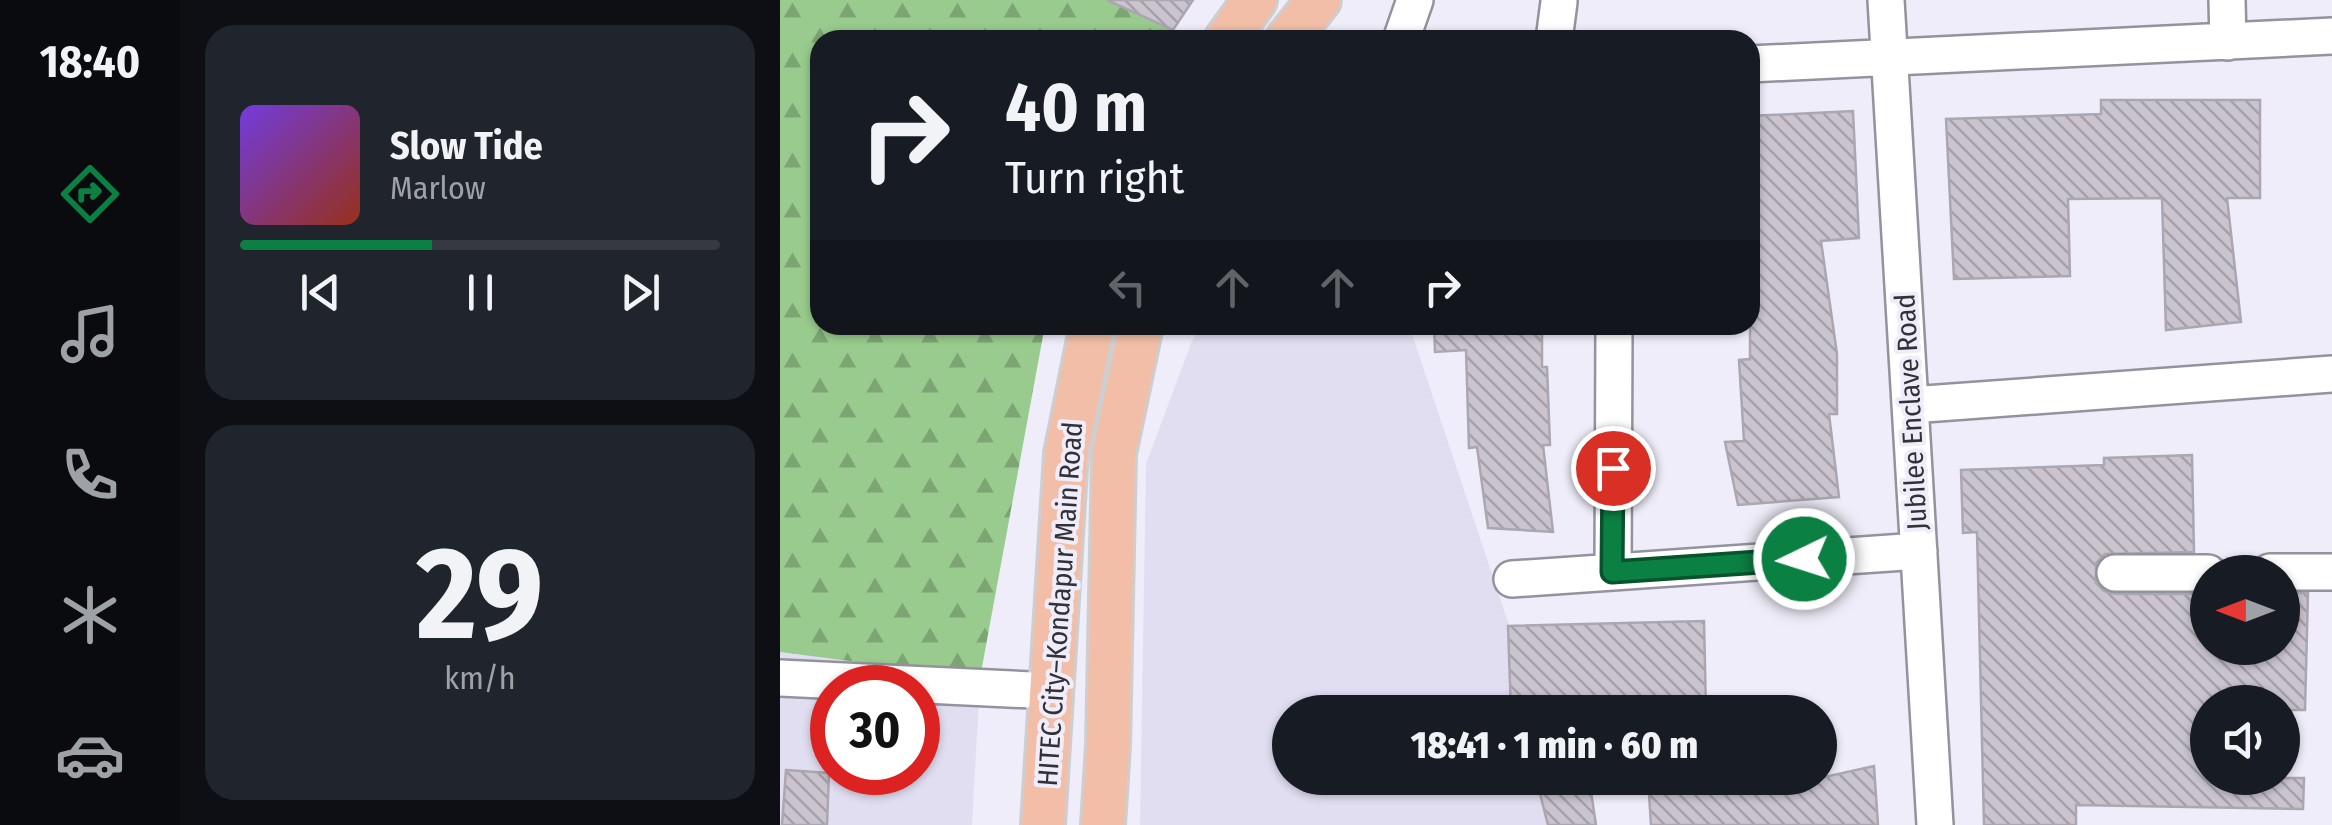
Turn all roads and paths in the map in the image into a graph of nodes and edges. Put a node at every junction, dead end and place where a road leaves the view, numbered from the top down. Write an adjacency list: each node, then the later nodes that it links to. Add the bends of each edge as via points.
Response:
1 (1255, 0): 7 (main road)
2 (1319, 0): 8 (main road)
3 (1415, 0): 9 (street)
4 (1558, 0): 10 (street)
5 (1886, 0): 13 (street, Jubilee Enclave Road)
6 (2227, 0): 12 (street)
7 (1233, 30)
8 (1295, 30)
9 (1405, 30)
10 (1555, 30)
11 (2332, 36): 12 (street)
12 (2228, 42): 13 (street)
13 (1889, 58): 14 (street); 19 (street, Jubilee Enclave Road)
14 (1760, 64)
15 (1090, 335): 28 (main road, HITEC City–Kondapur Main Road, via 1066,454)
16 (1139, 335): 30 (main road, HITEC City–Kondapur Main Road, via 1114,453)
17 (1614, 335): 21 (street)
18 (2332, 374): 19 (street)
19 (1911, 405): 20 (street, Jubilee Enclave Road)
20 (1919, 551): 21 (street); 31 (street, Jubilee Enclave Road)
21 (1612, 572): 26 (street)
22 (2300, 572): 23 (street)
23 (2332, 572)
24 (2116, 573): 25 (street)
25 (2190, 573)
26 (1512, 578)
27 (780, 678): 28 (street)
28 (1052, 691): 29 (main road, HITEC City–Kondapur Main Road)
29 (1043, 825)
30 (1102, 825)
31 (1935, 825)

